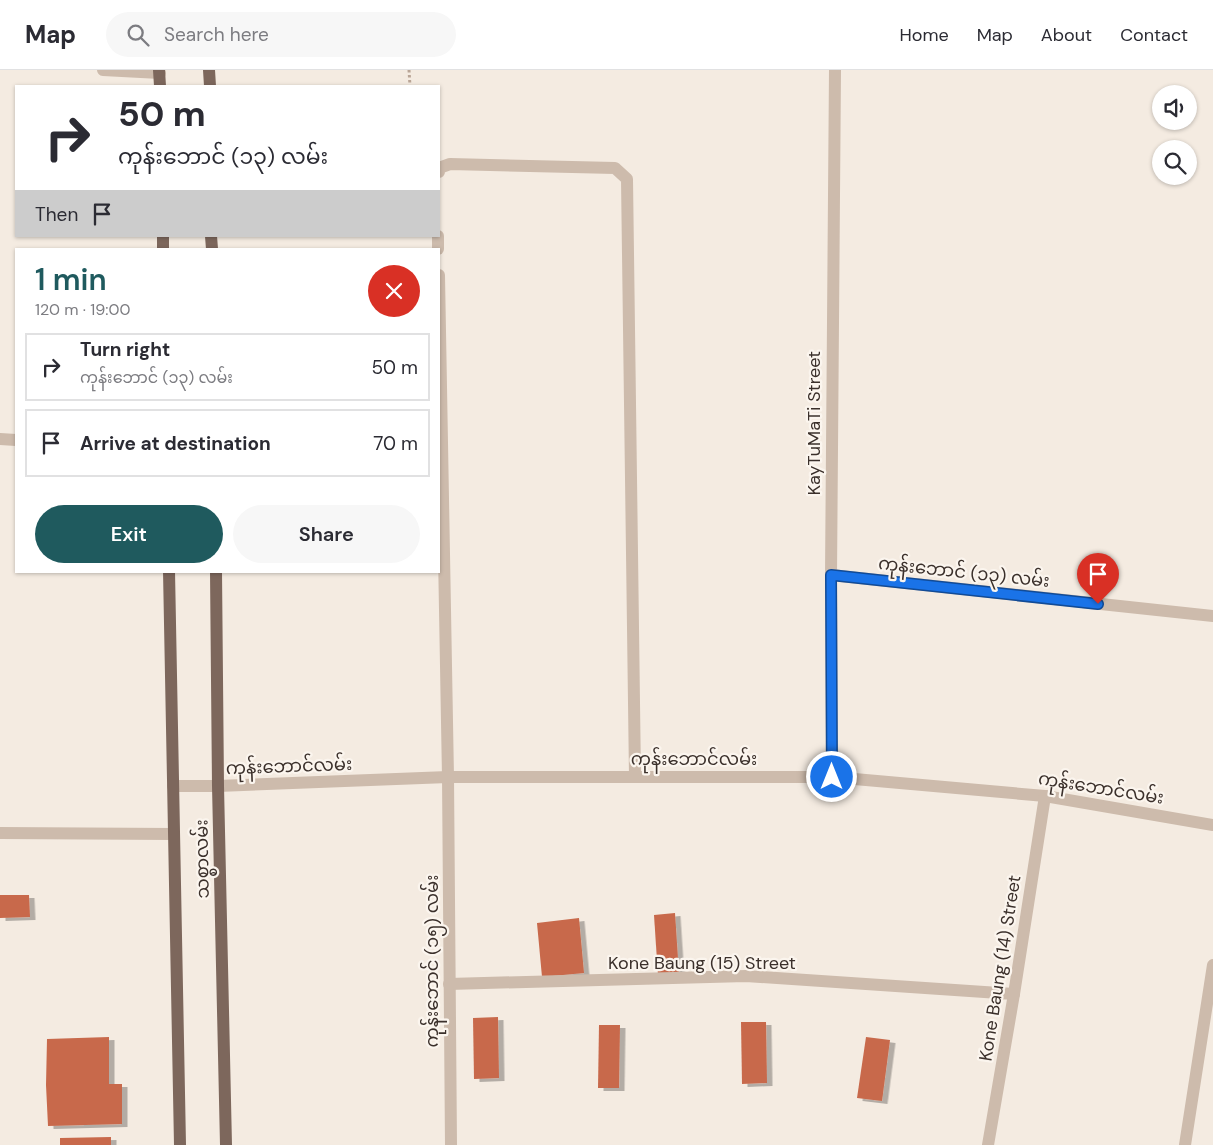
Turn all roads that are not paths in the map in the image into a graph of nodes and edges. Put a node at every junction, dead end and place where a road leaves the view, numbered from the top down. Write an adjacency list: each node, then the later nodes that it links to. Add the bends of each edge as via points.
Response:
1 (103, 70): 4 (street)
2 (209, 70): 6 (main road)
3 (835, 70): 13 (street, KayTuMaTi Street)
4 (159, 71): 5 (main road)
5 (160, 85)
6 (210, 85)
7 (440, 168): 15 (street, via 450,164 615,168 627,178)
8 (440, 330): 16 (street, ကုန်းဘောင် (၁၅) လမ်း)
9 (0, 439): 10 (street)
10 (15, 440)
11 (170, 573): 18 (main road, သစ္စာလမ်း)
12 (216, 573): 19 (main road, သစ္စာလမ်း)
13 (831, 575): 14 (street, ကုန်းဘောင် (၁၃) လမ်း); 17 (street, KayTuMaTi Street)
14 (1213, 616)
15 (635, 776): 16 (street, ကုန်းဘောင်လမ်း); 17 (street, ကုန်းဘောင်လမ်း)
16 (448, 777): 19 (street, ကုန်းဘောင်လမ်း); 25 (street, ကုန်းဘောင် (၁၅) လမ်း)
17 (832, 777): 20 (street, ကုန်းဘောင်လမ်း)
18 (173, 786): 19 (street, ကုန်းဘောင်လမ်း); 23 (main road, သစ္စာလမ်း)
19 (218, 786): 28 (main road, သစ္စာလမ်း)
20 (1045, 796): 21 (street, ကုန်းဘောင်လမ်း); 26 (street, Kone Baung (14) Street)
21 (1213, 825)
22 (0, 833): 23 (street)
23 (174, 834): 27 (main road, သစ္စာလမ်း)
24 (1213, 964): 31 (street)
25 (449, 984): 26 (street, Kone Baung (15) Street, via 746,976); 29 (street, ကုန်းဘောင် (၁၅) လမ်း)
26 (1014, 994): 30 (street, Kone Baung (14) Street)
27 (180, 1145)
28 (226, 1145)
29 (451, 1145)
30 (988, 1145)
31 (1185, 1145)

